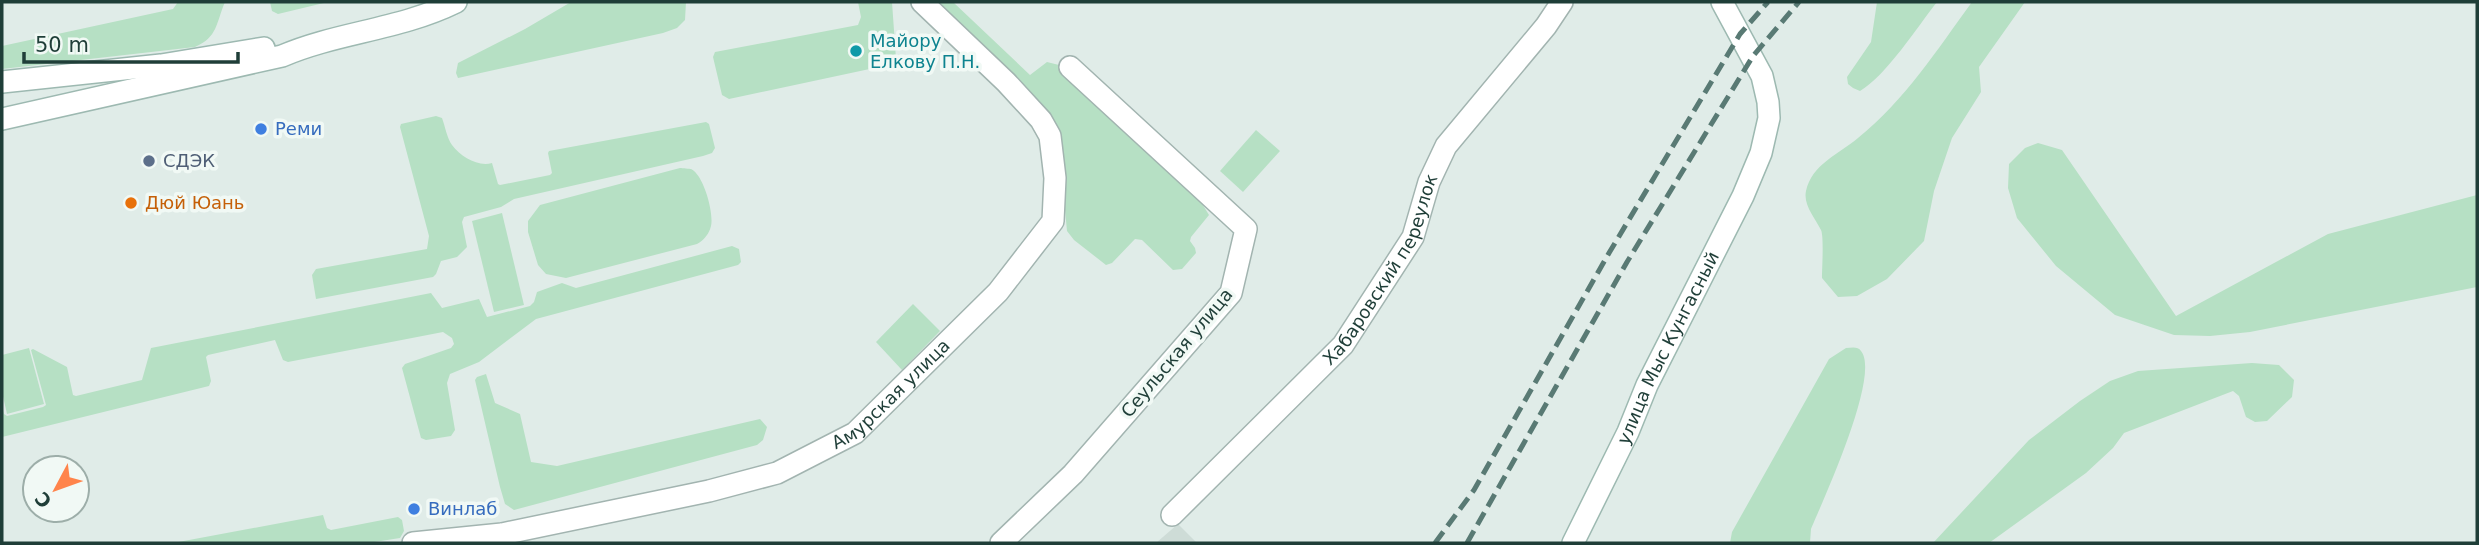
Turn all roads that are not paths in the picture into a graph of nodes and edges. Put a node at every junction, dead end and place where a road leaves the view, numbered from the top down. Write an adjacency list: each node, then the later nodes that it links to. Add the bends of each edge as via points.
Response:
1 (456, 2): 5 (street, via 432,14)
2 (922, 2): 10 (street, Амурская улица, via 1006,82 1041,120 1049,136 1055,177 1053,221 998,292 855,433 777,473 502,534)
3 (1562, 2): 9 (street, Хабаровский переулок, via 1446,146 1429,181 1413,237 1343,345)
4 (1722, 2): 12 (street, улица Мыс Кунгасный, via 1753,56 1765,89 1769,118 1761,153)
5 (308, 45): 7 (street); 8 (street, via 282,56)
6 (1070, 67): 11 (street, Сеульская улица, via 1246,229 1231,293 1073,474)
7 (2, 82)
8 (2, 119)
9 (1172, 515)
10 (413, 543)
11 (1001, 543)
12 (1573, 543)

